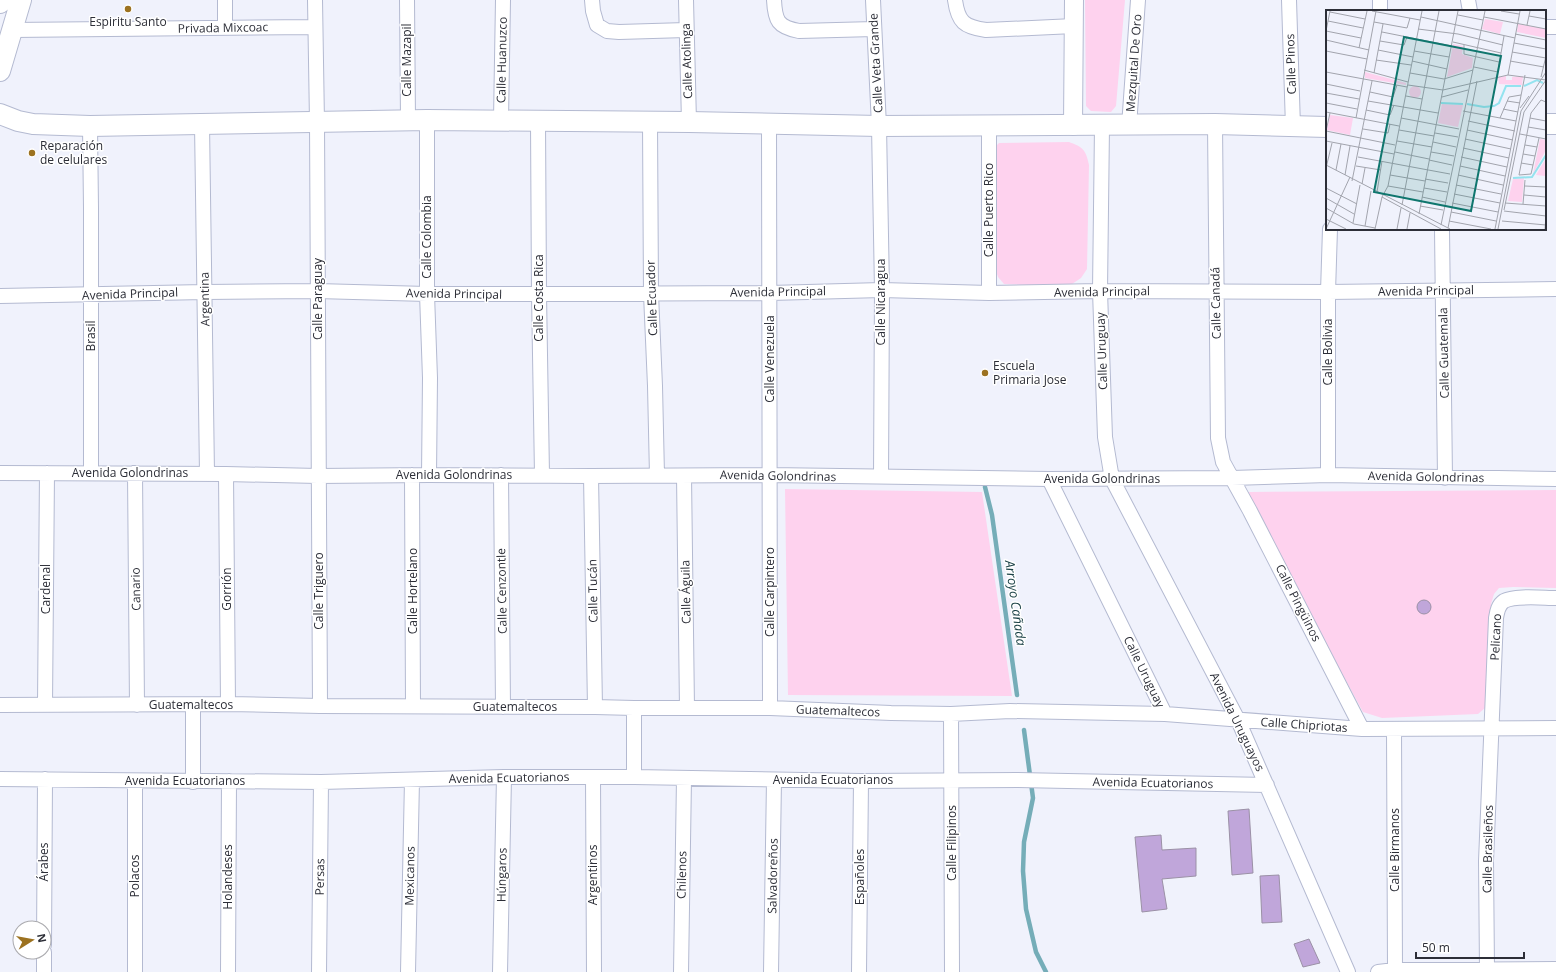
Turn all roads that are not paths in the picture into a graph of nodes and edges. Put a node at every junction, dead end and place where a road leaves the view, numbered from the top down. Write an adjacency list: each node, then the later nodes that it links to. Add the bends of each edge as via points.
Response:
1 (1, 0): 16 (main road)
2 (21, 0): 24 (main road)
3 (225, 0): 20 (street)
4 (315, 0): 21 (street, Calle Paraguay)
5 (407, 0): 28 (street, Calle Mazapil)
6 (503, 0): 30 (street, Calle Huanuzco)
7 (592, 0): 25 (street, via 597,25 607,31)
8 (686, 0): 25 (street, Calle Atolinga)
9 (774, 0): 23 (street, via 775,15 779,24 788,29)
10 (873, 0): 23 (street, Calle Veta Grande)
11 (955, 0): 18 (street, via 956,12 962,22 973,28 986,30)
12 (1074, 0): 18 (street)
13 (1138, 0): 42 (street, Mezquital De Oro)
14 (1289, 0): 44 (street, Calle Pinos)
15 (1468, 0): 17 (street)
16 (0, 4)
17 (1470, 10)
18 (1074, 26): 40 (street)
19 (1546, 26): 22 (street)
20 (225, 27): 21 (street, Privada Mixcoac); 24 (street, Privada Mixcoac)
21 (315, 27): 32 (street, Calle Paraguay)
22 (1556, 27)
23 (874, 29): 39 (street, Calle Veta Grande)
24 (12, 30): 26 (main road)
25 (686, 30): 34 (street, Calle Atolinga)
26 (0, 71)
27 (0, 114): 38 (main road, via 33,124)
28 (408, 120): 29 (main road); 32 (main road)
29 (427, 120): 30 (main road); 58 (street, Calle Colombia)
30 (501, 120): 31 (main road)
31 (538, 121): 33 (main road); 59 (street, Calle Costa Rica)
32 (317, 122): 36 (main road); 51 (street, Calle Paraguay)
33 (650, 122): 34 (main road); 60 (street, Calle Ecuador)
34 (689, 122): 35 (main road)
35 (769, 123): 39 (main road); 56 (street, Calle Venezuela)
36 (202, 124): 38 (main road); 53 (street, Argentina)
37 (1215, 124): 42 (main road); 44 (main road); 52 (street, Calle Canadá)
38 (90, 126): 61 (street, Brasil)
39 (879, 126): 43 (main road); 49 (street, Calle Nicaragua)
40 (1073, 126): 41 (main road); 43 (main road)
41 (1102, 126): 42 (main road); 54 (street, Calle Uruguay)
42 (1129, 126)
43 (989, 127): 57 (street, Calle Puerto Rico)
44 (1293, 127): 45 (main road)
45 (1326, 127)
46 (1330, 230): 55 (street, Calle Bolivia)
47 (1442, 230): 50 (street, Calle Guatemala)
48 (1556, 289): 50 (street, Avenida Principal)
49 (882, 290): 56 (street, Avenida Principal); 57 (street, Avenida Principal); 79 (street, Calle Nicaragua)
50 (1443, 290): 55 (street, Avenida Principal); 81 (street, Calle Guatemala)
51 (317, 291): 53 (street, Avenida Principal); 58 (street, Avenida Principal); 76 (street, Calle Paraguay)
52 (1216, 291): 54 (street, Avenida Principal); 55 (street, Avenida Principal); 80 (street, Calle Canadá, via 1218,438 1223,462)
53 (205, 292): 61 (street, Avenida Principal); 67 (street, Argentina)
54 (1100, 292): 57 (street, Avenida Principal); 83 (street, Calle Uruguay, via 1105,437)
55 (1328, 292): 75 (street, Calle Bolivia)
56 (770, 293): 60 (street, Avenida Principal); 74 (street, Calle Venezuela)
57 (989, 293)
58 (427, 294): 59 (street, Avenida Principal); 70 (street, Calle Colombia, via 430,378)
59 (539, 294): 60 (street, Avenida Principal); 72 (street, Calle Costa Rica)
60 (651, 294): 73 (street, Calle Ecuador)
61 (91, 295): 62 (street, Avenida Principal); 65 (street, Brasil)
62 (0, 296)
63 (47, 472): 64 (street, Avenida Golondrinas); 65 (street, Avenida Golondrinas); 88 (street, Cardenal)
64 (0, 473)
65 (91, 473): 66 (street, Avenida Golondrinas)
66 (135, 474): 67 (street, Avenida Golondrinas); 89 (street, Canario)
67 (207, 474): 68 (street, Avenida Golondrinas)
68 (226, 474): 76 (street, Avenida Golondrinas); 86 (street, Gorrión)
69 (412, 475): 70 (street, Avenida Golondrinas); 76 (street, Avenida Golondrinas); 92 (street, Calle Hortelano)
70 (429, 475): 71 (street, Avenida Golondrinas)
71 (500, 475): 72 (street, Avenida Golondrinas); 94 (street, Calle Cenzontle)
72 (542, 475): 77 (street, Avenida Golondrinas)
73 (657, 475): 77 (street, Avenida Golondrinas); 78 (street, Avenida Golondrinas)
74 (770, 475): 78 (street, Avenida Golondrinas); 79 (street, Avenida Golondrinas); 97 (street, Calle Carpintero)
75 (1328, 475): 80 (street, Avenida Golondrinas); 81 (street, Avenida Golondrinas)
76 (318, 476): 91 (street, Calle Triguero)
77 (592, 476): 93 (street, Calle Tucán)
78 (684, 476): 96 (street, Calle Águila)
79 (881, 478): 82 (street, Avenida Golondrinas)
80 (1232, 478): 83 (street, Avenida Golondrinas); 104 (street, Calle Pingüinos)
81 (1445, 478): 84 (street, Avenida Golondrinas)
82 (1050, 479): 83 (street, Avenida Golondrinas); 100 (street, Calle Uruguay)
83 (1112, 479): 101 (street, Avenida Uruguayos)
84 (1556, 479)
85 (1556, 598): 102 (street, Pelicano, via 1513,598 1498,608)
86 (228, 704): 90 (street, Guatemaltecos); 91 (street, Guatemaltecos)
87 (0, 705): 88 (street, Guatemaltecos)
88 (45, 705): 89 (street, Guatemaltecos)
89 (137, 705): 90 (street, Guatemaltecos)
90 (193, 705): 118 (street)
91 (320, 706): 92 (street, Guatemaltecos)
92 (413, 706): 94 (street, Guatemaltecos)
93 (595, 706): 94 (street, Guatemaltecos); 95 (street, Guatemaltecos)
94 (503, 707)
95 (634, 708): 96 (street, Guatemaltecos); 107 (street)
96 (687, 708): 97 (street, Guatemaltecos)
97 (770, 708): 99 (street, Guatemaltecos)
98 (1029, 712): 99 (street, Guatemaltecos); 100 (street, Calle Chipriotas)
99 (952, 714): 114 (street, Calle Filipinos)
100 (1164, 714): 101 (street, Calle Chipriotas)
101 (1238, 720): 104 (street, Calle Chipriotas); 120 (street, Avenida Uruguayos)
102 (1492, 728): 103 (street, Calle Chipriotas); 105 (street, Calle Chipriotas); 125 (street, Calle Brasileños, via 1486,861)
103 (1556, 728)
104 (1362, 729): 105 (street, Calle Chipriotas)
105 (1394, 729): 124 (street, Calle Birmanos)
106 (593, 777): 107 (street, Avenida Ecuatorianos); 108 (street, Avenida Ecuatorianos); 132 (street, Argentinos)
107 (634, 777): 109 (street, Avenida Ecuatorianos)
108 (504, 778): 112 (street, Avenida Ecuatorianos); 131 (street, Húngaros)
109 (684, 778): 113 (street, Avenida Ecuatorianos); 133 (street, Chilenos)
110 (45, 779): 111 (street, Avenida Ecuatorianos); 115 (street, Avenida Ecuatorianos); 121 (street, Árabes)
111 (0, 780)
112 (412, 780): 119 (street, Avenida Ecuatorianos); 130 (street, Mexicanos)
113 (774, 780): 117 (street, Avenida Ecuatorianos); 134 (street, Salvadoreños)
114 (951, 780): 117 (street, Avenida Ecuatorianos); 120 (street, Avenida Ecuatorianos); 136 (street, Calle Filipinos)
115 (135, 781): 118 (street, Avenida Ecuatorianos); 127 (street, Polacos)
116 (229, 781): 118 (street, Avenida Ecuatorianos); 119 (street, Avenida Ecuatorianos); 128 (street, Holandeses)
117 (860, 781): 135 (street, Españoles)
118 (193, 782)
119 (321, 782): 129 (street, Persas)
120 (1266, 785): 137 (street, Avenida Uruguayos)
121 (44, 920)
122 (44, 960): 126 (street)
123 (1556, 969): 125 (street)
124 (1395, 970): 125 (street); 138 (street)
125 (1487, 970)
126 (44, 972)
127 (136, 972)
128 (228, 972)
129 (319, 972)
130 (408, 972)
131 (500, 972)
132 (594, 972)
133 (681, 972)
134 (771, 972)
135 (859, 972)
136 (952, 972)
137 (1348, 972)
138 (1378, 972)

